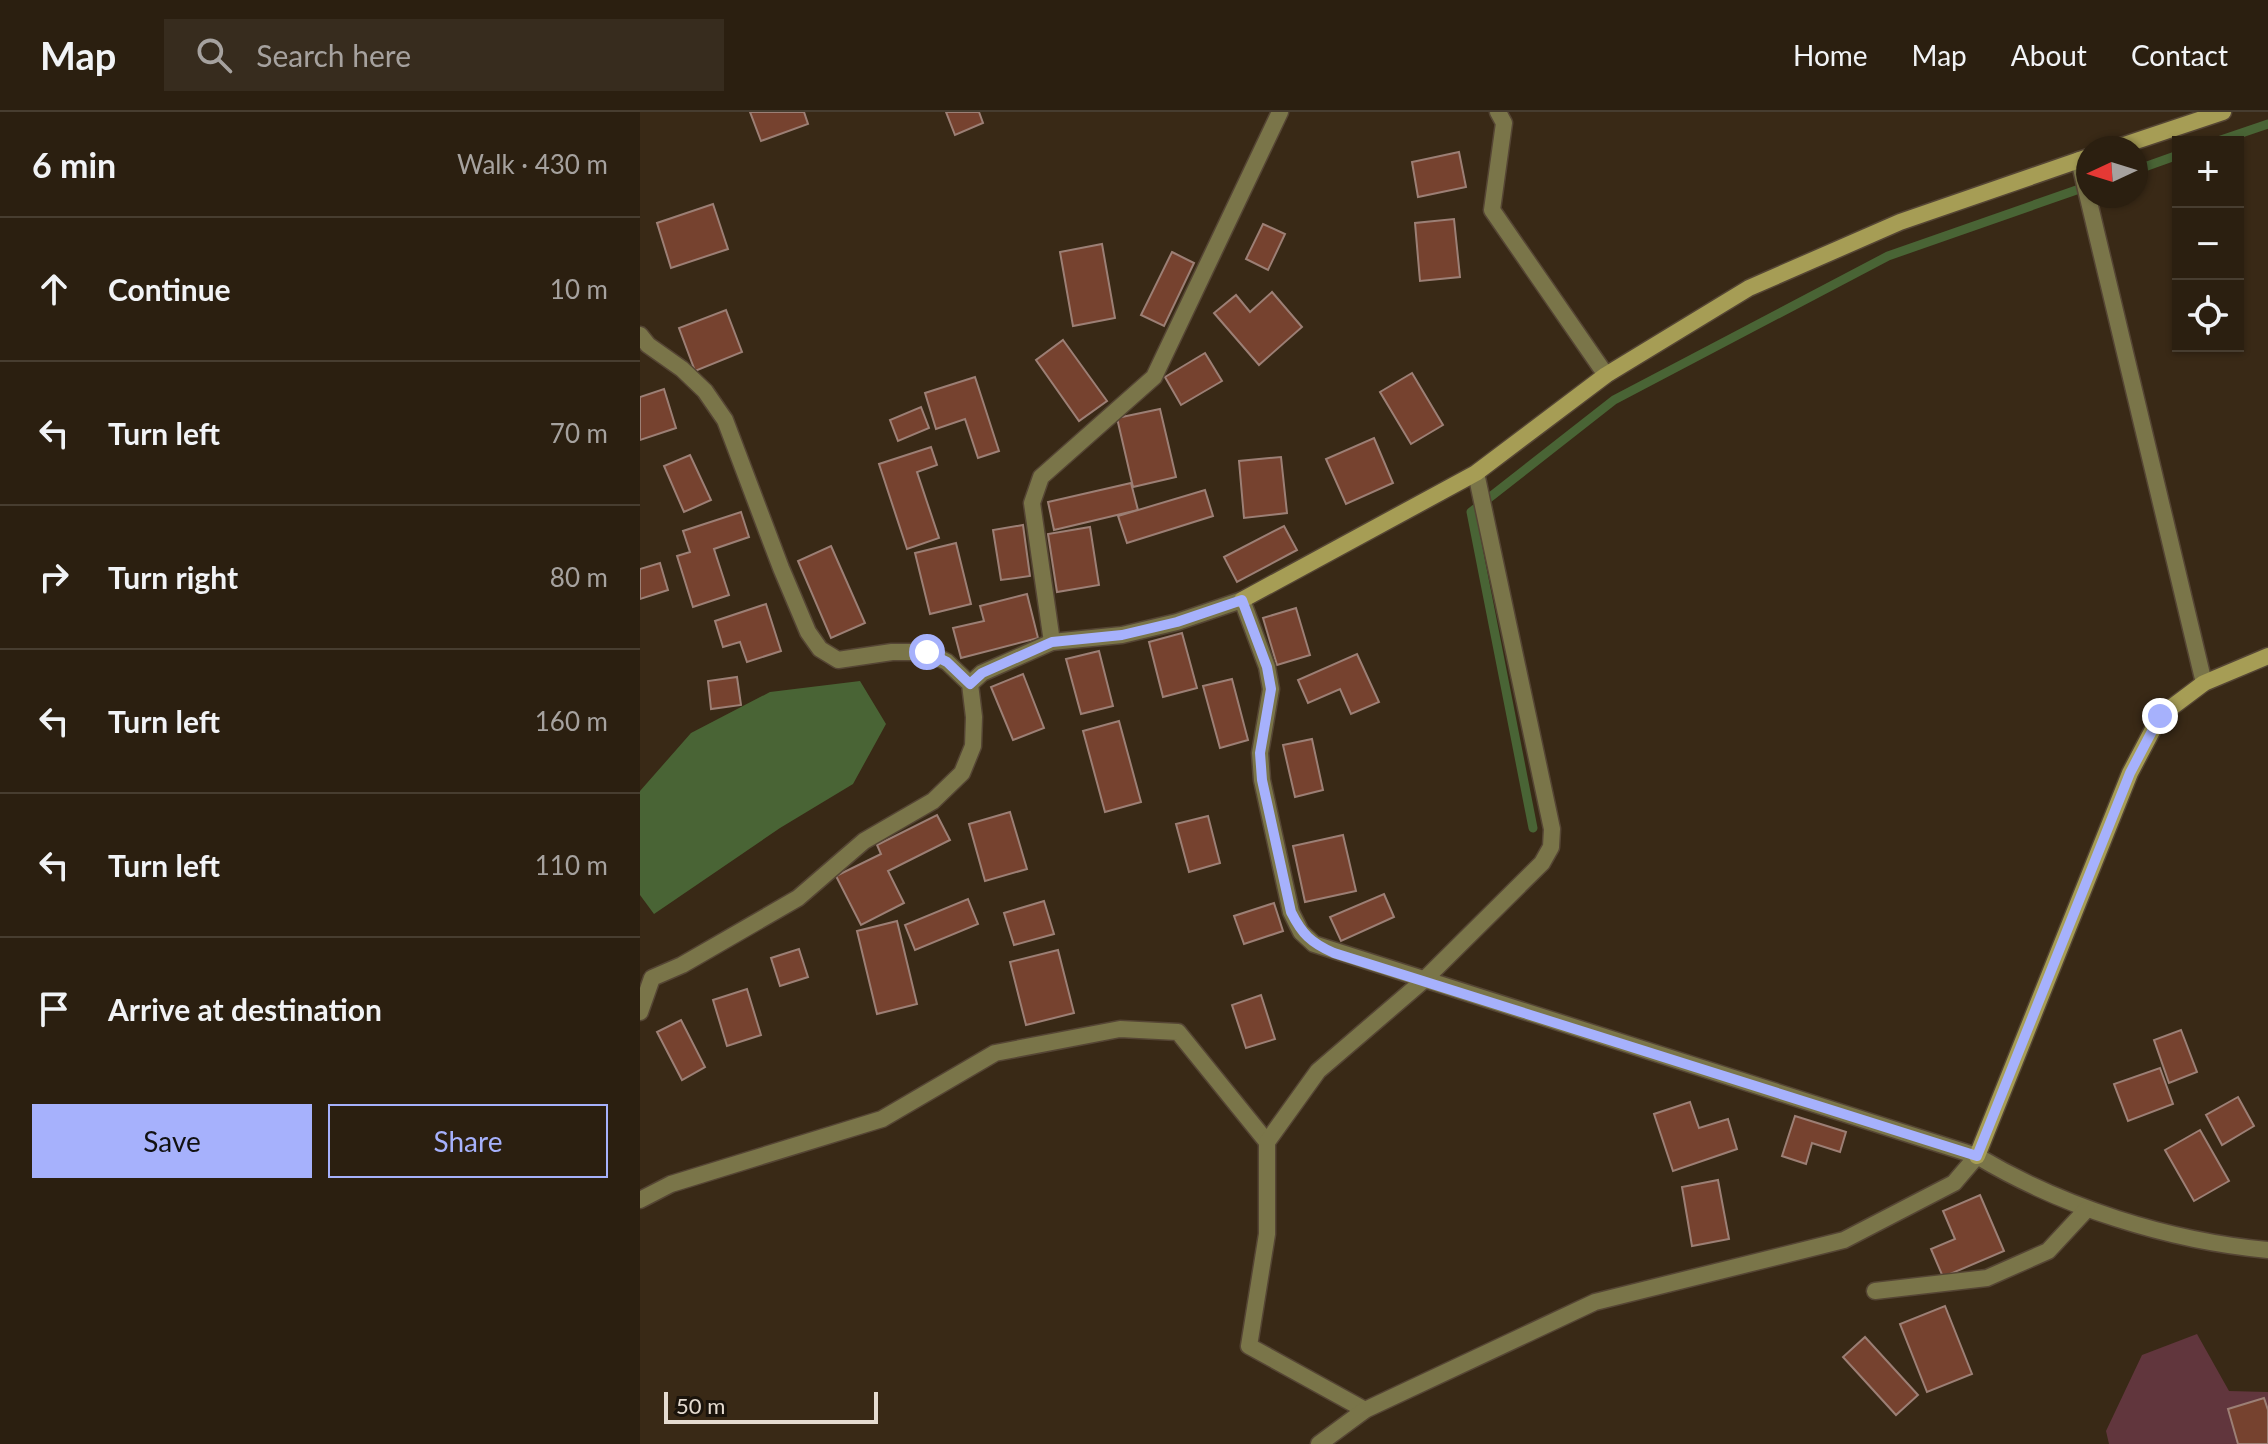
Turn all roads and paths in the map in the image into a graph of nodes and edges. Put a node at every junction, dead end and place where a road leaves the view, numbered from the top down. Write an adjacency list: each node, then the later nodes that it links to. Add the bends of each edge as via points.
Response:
1 (1280, 112): 11 (street, via 1154,377 1041,477 1032,503)
2 (1498, 112): 8 (street, via 1504,123 1492,210)
3 (2223, 112): 4 (street)
4 (2148, 137)
5 (2076, 160): 8 (street, via 1900,222 1749,288)
6 (2090, 208): 13 (street)
7 (640, 335): 14 (street, via 705,391 725,420 781,568 820,649 838,660 927,652)
8 (1606, 375): 9 (street)
9 (1476, 473): 10 (street); 15 (street, via 1552,829 1551,847 1542,863)
10 (1242, 600): 11 (street, via 1122,635); 15 (street, via 1271,689 1260,753 1262,780 1291,912 1314,944)
11 (1052, 642): 14 (street, via 982,673)
12 (2268, 656): 13 (street)
13 (2204, 683): 18 (street, via 2160,716 2130,773)
14 (970, 684): 16 (street, via 973,746 962,773 933,801 864,841 798,898 652,978)
15 (1424, 980): 17 (street, via 1318,1071); 18 (street)
16 (640, 1012)
17 (1267, 1142): 19 (street, via 1178,1032 1120,1029 995,1053 882,1119 671,1184); 23 (street, via 1267,1234 1249,1346)
18 (1977, 1156): 20 (street, via 2018,1181); 23 (street, via 1954,1183 1844,1240 1595,1302)
19 (640, 1200)
20 (2087, 1209): 21 (street, via 2238,1248); 22 (street, via 2048,1251 1987,1278)
21 (2268, 1250)
22 (1875, 1291)
23 (1365, 1410): 24 (street)
24 (1319, 1444)

